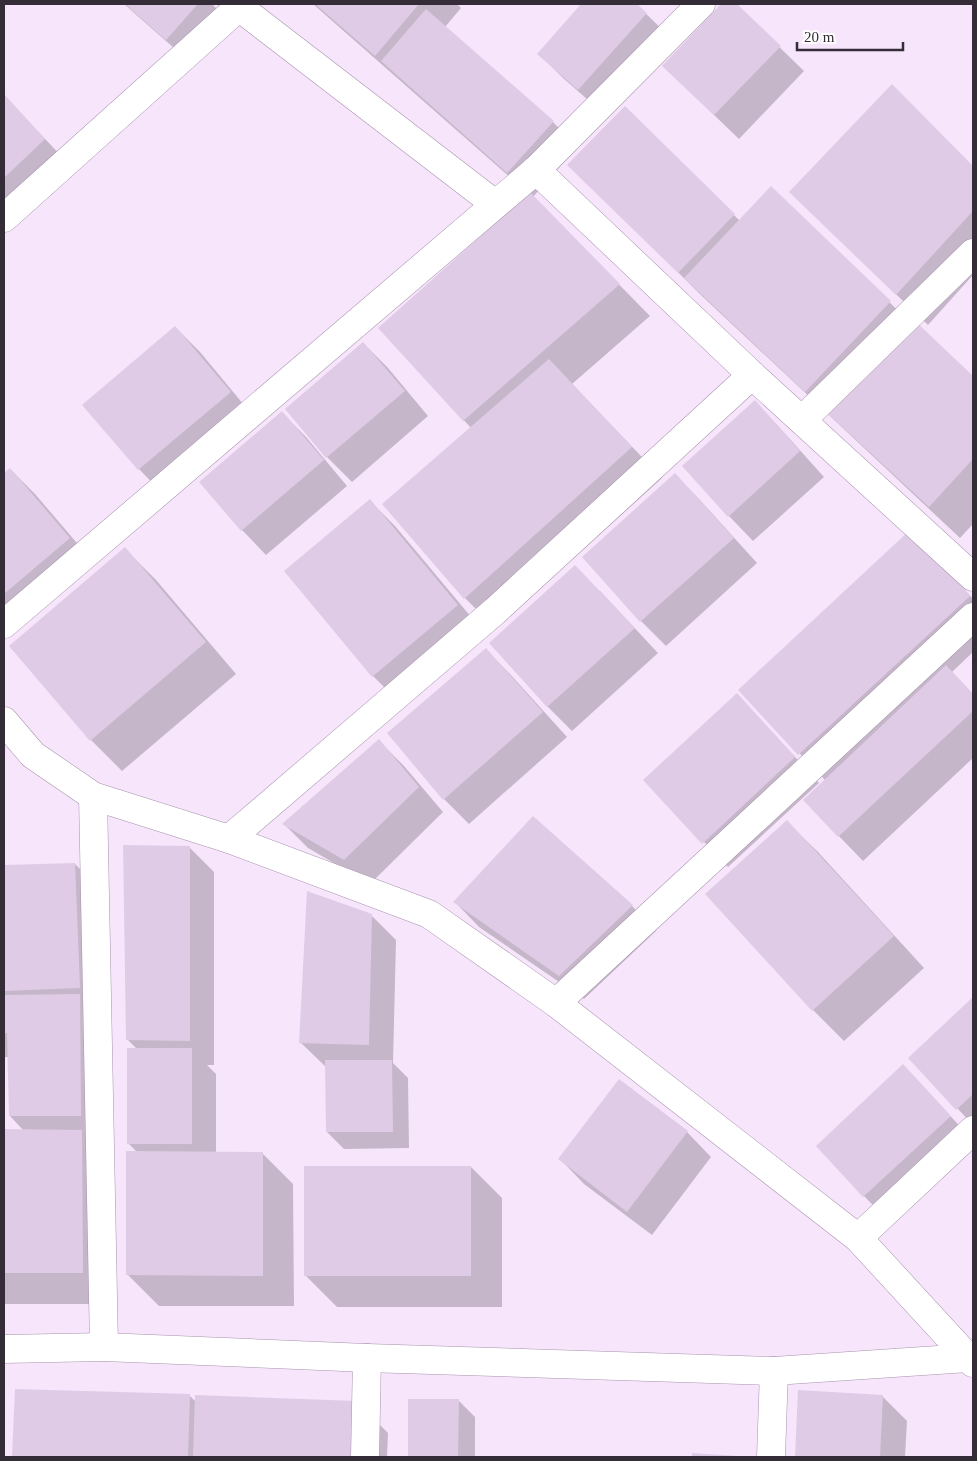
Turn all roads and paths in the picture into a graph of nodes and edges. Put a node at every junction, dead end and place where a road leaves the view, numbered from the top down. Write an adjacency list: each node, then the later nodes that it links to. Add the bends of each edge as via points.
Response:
1 (701, 4): 3 (street)
2 (237, 5): 4 (street); 5 (street)
3 (536, 170): 4 (street); 7 (street)
4 (495, 204): 11 (street)
5 (4, 218)
6 (973, 253): 8 (street)
7 (752, 375): 8 (street); 16 (street, via 495,612)
8 (802, 420): 9 (street)
9 (973, 577)
10 (973, 617): 17 (street)
11 (4, 624)
12 (4, 721): 14 (street)
13 (4, 755): 14 (street)
14 (33, 755): 15 (street)
15 (93, 796): 16 (street); 20 (street)
16 (229, 838): 17 (street, via 428,914)
17 (556, 1003): 19 (street)
18 (973, 1130): 19 (street)
19 (858, 1238): 23 (street)
20 (104, 1347): 21 (street); 22 (street)
21 (4, 1349)
22 (367, 1358): 24 (street); 25 (street)
23 (970, 1360): 24 (street)
24 (774, 1371): 26 (street)
25 (365, 1457)
26 (770, 1457)

